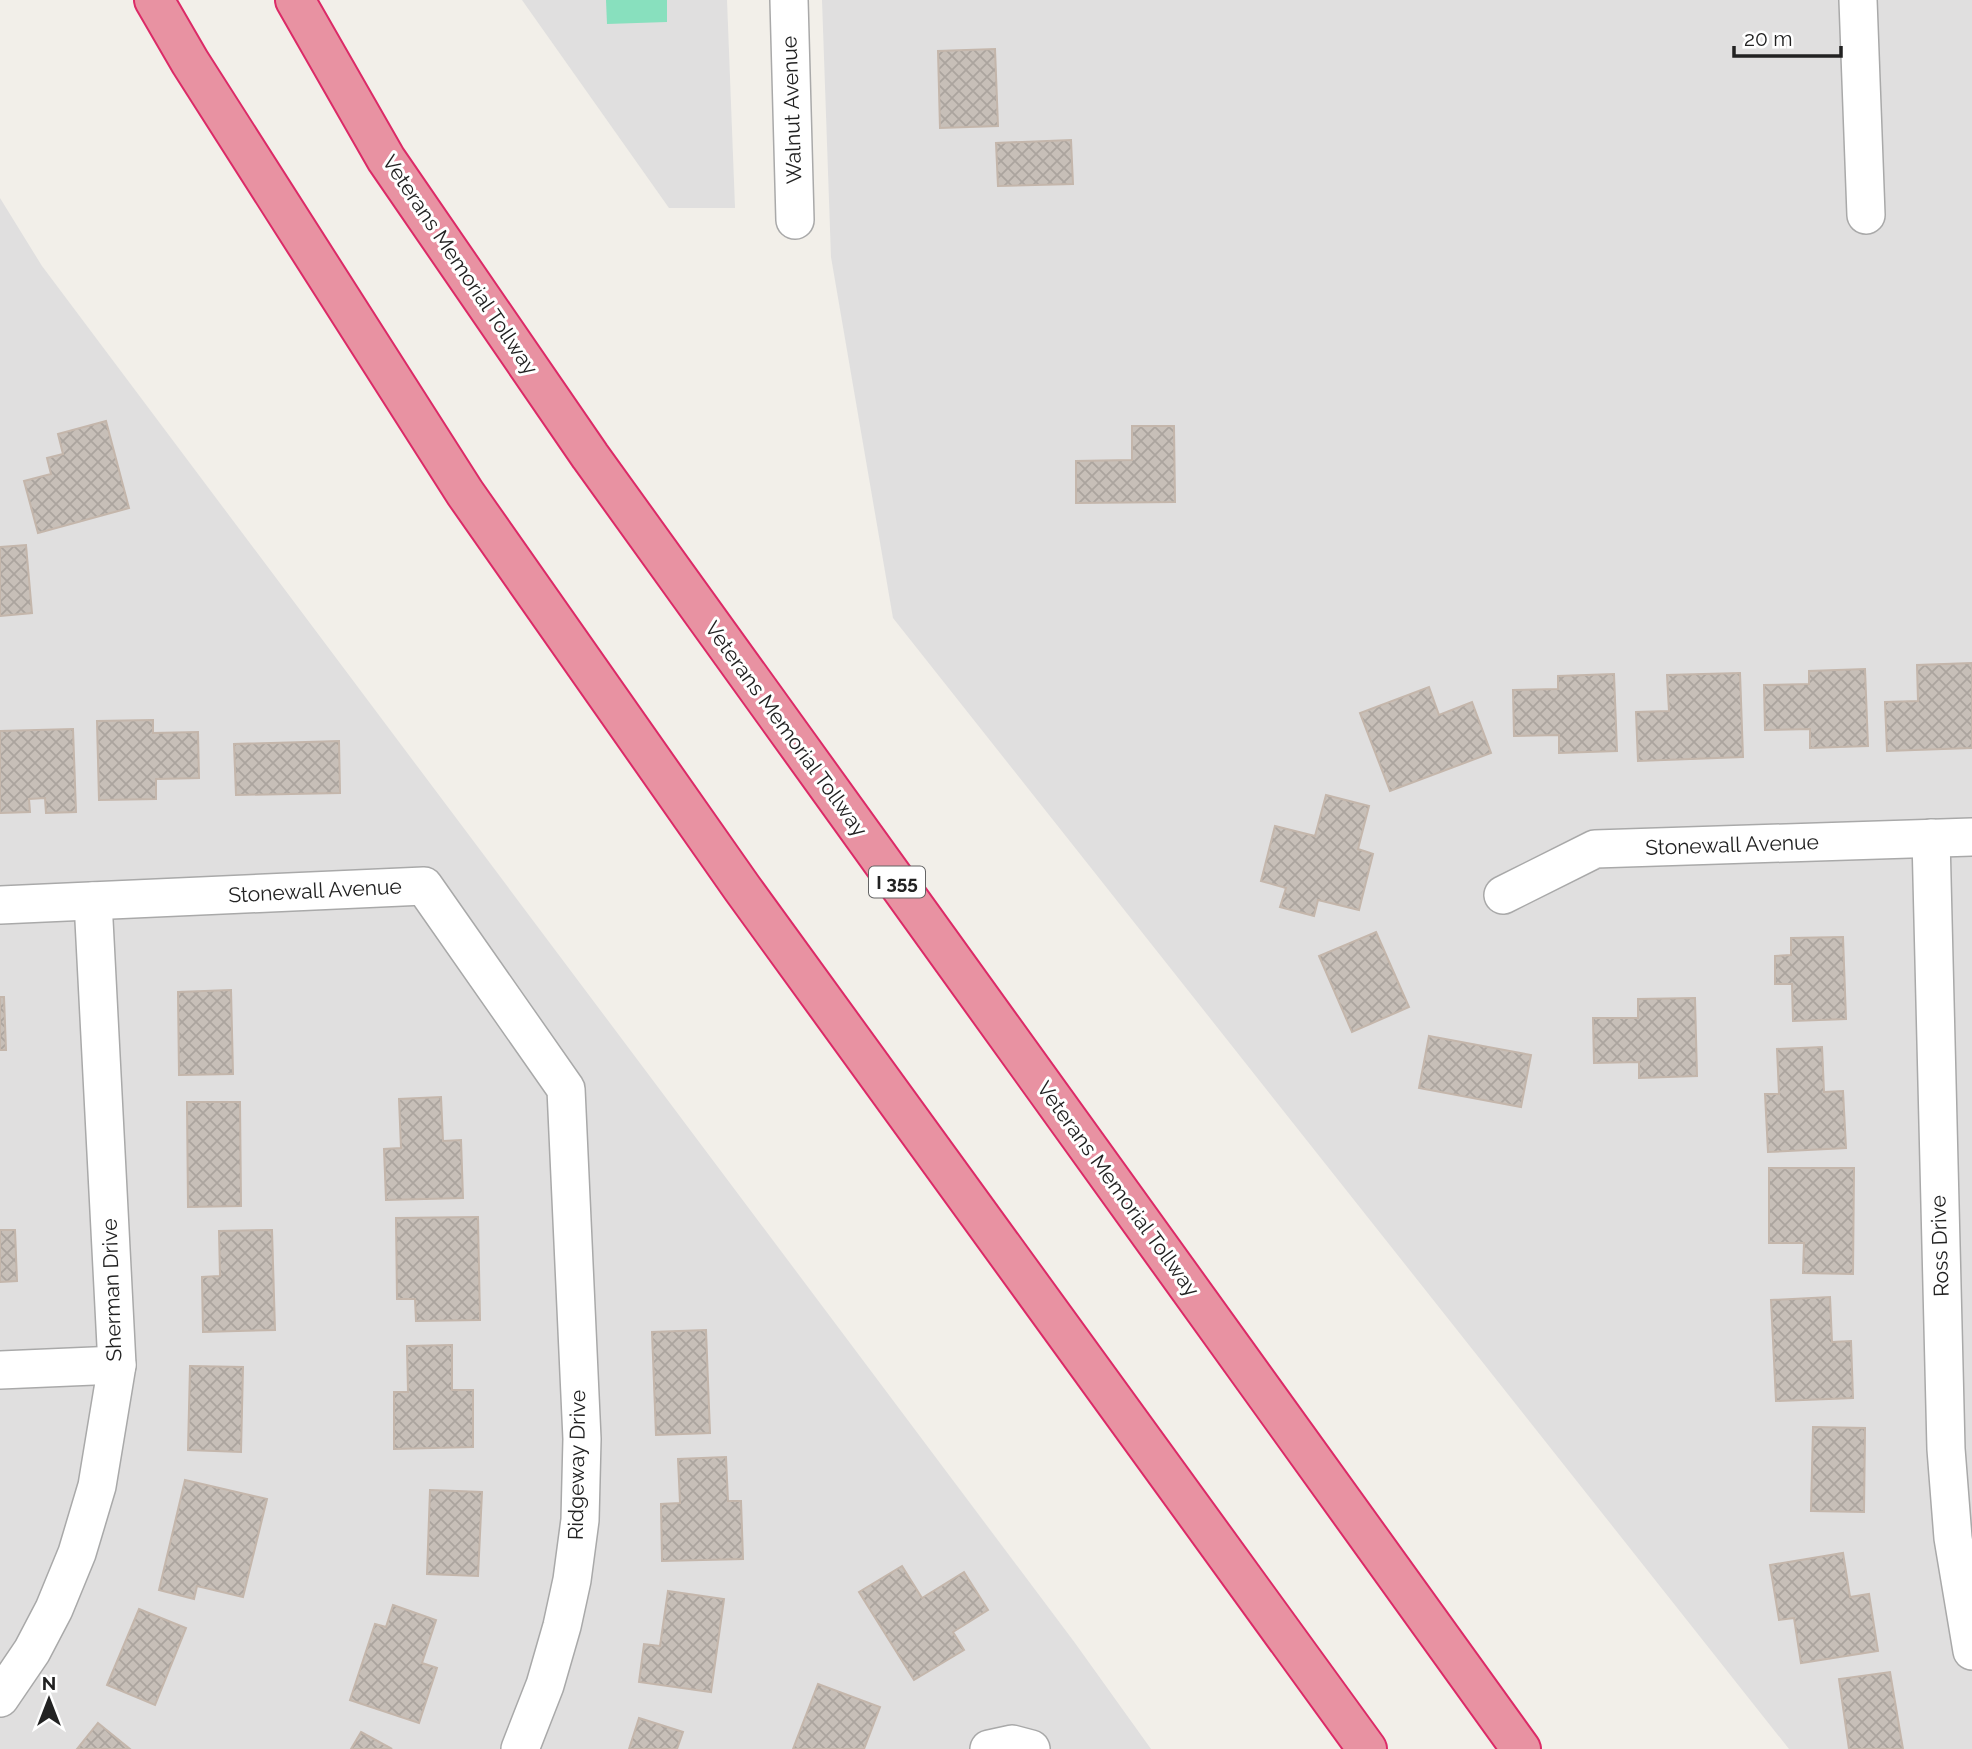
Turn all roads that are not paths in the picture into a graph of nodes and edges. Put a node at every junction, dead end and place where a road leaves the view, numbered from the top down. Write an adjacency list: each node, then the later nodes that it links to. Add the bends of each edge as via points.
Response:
1 (154, 0): 20 (highway, via 472,504 742,888)
2 (295, 0): 21 (highway, Veterans Memorial Tollway / I 355, via 386,159 590,456)
3 (789, 0): 6 (street, Walnut Avenue)
4 (1858, 0): 5 (street)
5 (1866, 215)
6 (795, 220)
7 (1972, 837): 8 (street, Stonewall Avenue)
8 (1931, 838): 9 (street, Stonewall Avenue, via 1595,849); 15 (street, Ross Drive, via 1946,1449 1953,1538)
9 (1503, 895)
10 (93, 901): 11 (street, Stonewall Avenue); 12 (street, Stonewall Avenue, via 424,886 566,1089); 13 (street, Sherman Drive)
11 (0, 905)
12 (572, 1216): 17 (street, Ridgeway Drive, via 582,1439 580,1520 562,1626)
13 (117, 1365): 14 (street); 16 (street, Sherman Drive, via 97,1486 77,1553 32,1651)
14 (0, 1370)
15 (1972, 1651)
16 (0, 1698)
17 (520, 1749)
18 (989, 1749): 19 (street, via 1012,1744)
19 (1031, 1749)
20 (1367, 1749)
21 (1521, 1749)

